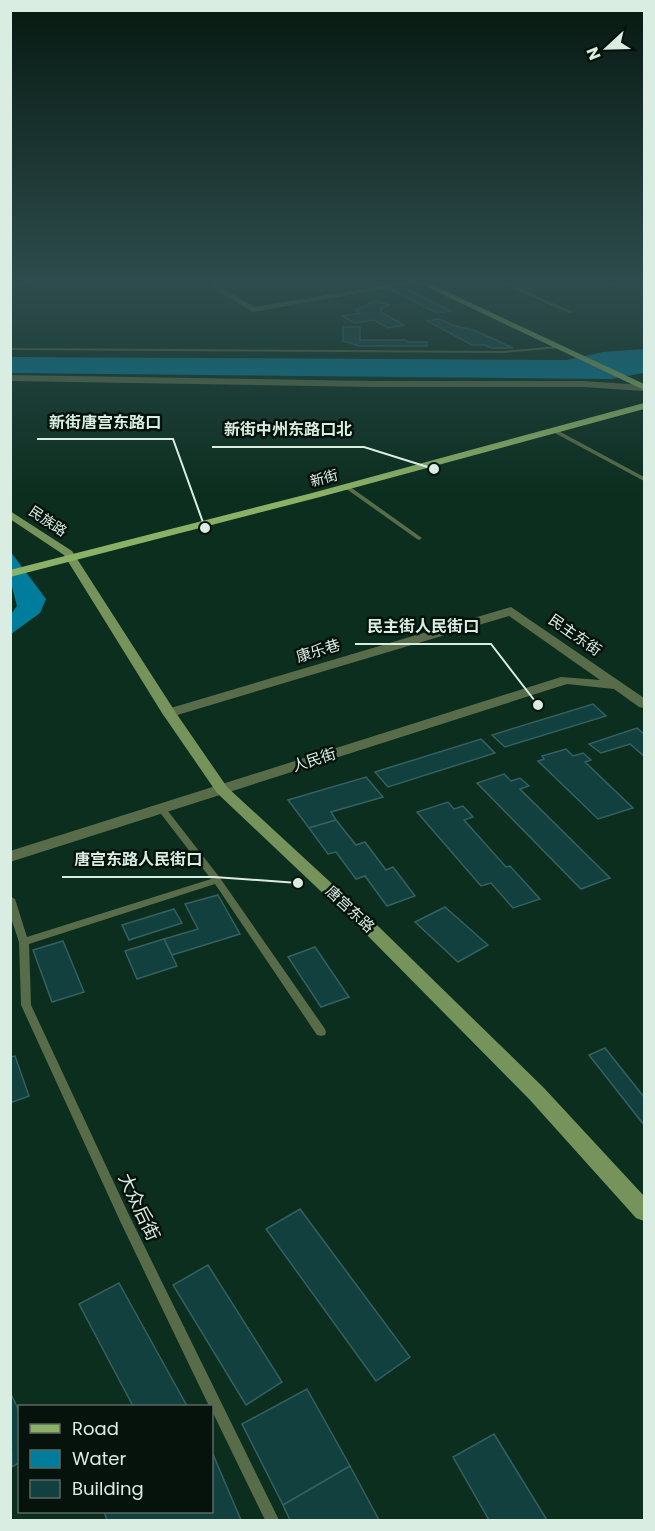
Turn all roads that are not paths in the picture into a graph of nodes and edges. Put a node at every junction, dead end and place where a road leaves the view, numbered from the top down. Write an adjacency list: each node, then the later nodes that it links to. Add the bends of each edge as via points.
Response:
1 (412, 351): 2 (lane)
2 (511, 351)
3 (566, 351): 6 (main road)
4 (582, 351): 6 (main road)
5 (10, 378): 6 (street)
6 (643, 384)
7 (645, 400): 14 (main road, 新街)
8 (645, 406): 9 (main road, 新街)
9 (555, 430): 10 (lane); 11 (main road, 新街)
10 (645, 479)
11 (347, 487): 13 (lane); 14 (main road, 新街)
12 (10, 514): 14 (street, 民族路)
13 (419, 538)
14 (69, 556): 15 (main road, 新街); 21 (street, 唐宫东路)
15 (29, 566): 16 (main road, 新街); 17 (main road, 新街)
16 (10, 568)
17 (10, 574)
18 (511, 611): 19 (street, 民主东街); 21 (street, 康乐巷)
19 (620, 686): 20 (street, 民主东街); 22 (street, 人民街, via 566,680)
20 (645, 704)
21 (169, 713): 22 (street, 唐宫东路)
22 (222, 790): 23 (street, 人民街); 29 (street, 唐宫东路, via 374,931 504,1061)
23 (161, 808): 24 (street, 人民街); 25 (lane)
24 (10, 857)
25 (217, 880): 27 (lane); 28 (lane)
26 (10, 899): 27 (lane, 大众后街)
27 (24, 942): 30 (lane, 大众后街, via 26,1005)
28 (321, 1032)
29 (645, 1211)
30 (272, 1521)

